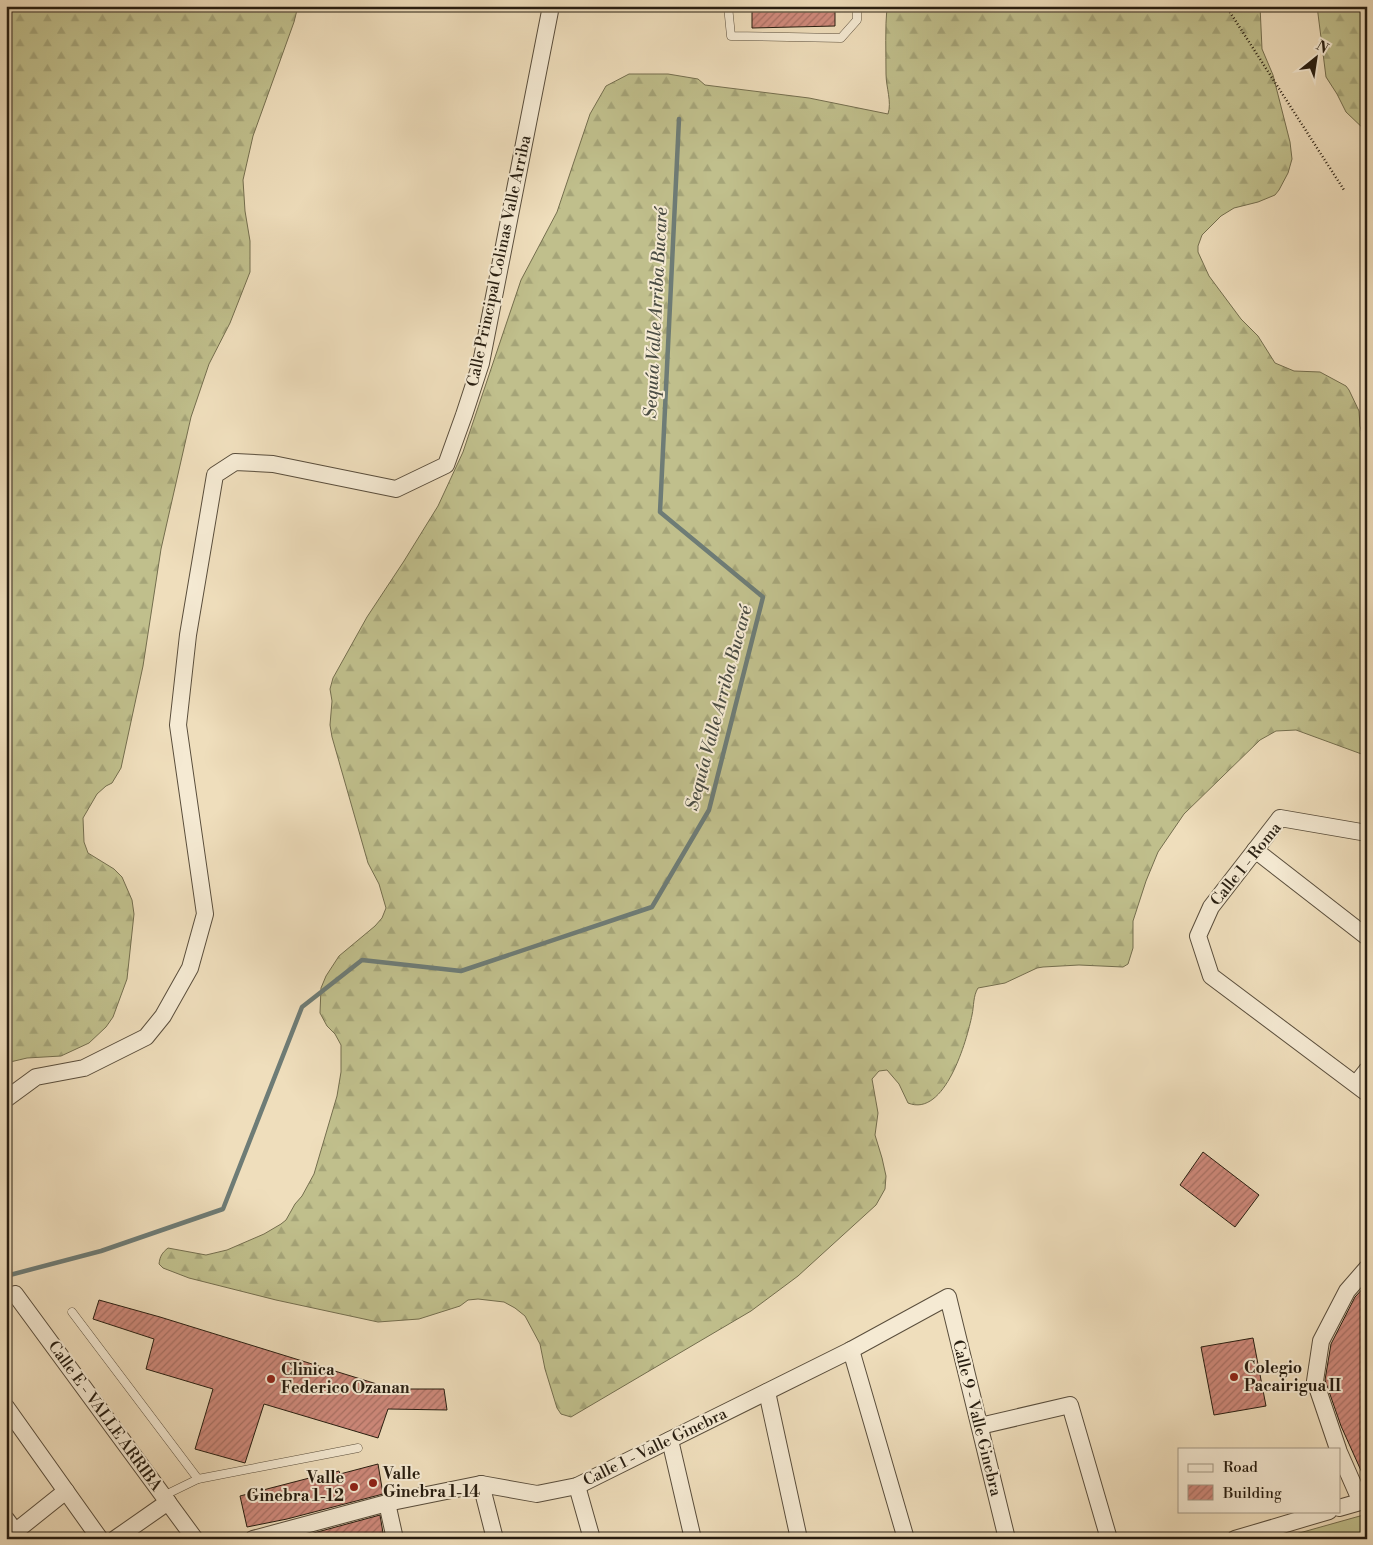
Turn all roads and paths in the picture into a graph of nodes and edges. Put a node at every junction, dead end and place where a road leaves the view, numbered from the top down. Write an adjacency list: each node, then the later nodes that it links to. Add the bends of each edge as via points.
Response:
1 (551, 6): 11 (street, Calle Principal Colinas Valle Arriba, via 481,363 446,465 396,489 273,464 235,462 215,475 188,635 178,725 204,914 190,968 163,1016 146,1037 84,1068 36,1078)
2 (728, 6): 3 (lane, via 731,36 841,38 857,20)
3 (857, 6)
4 (1226, 6): 5 (path)
5 (1344, 190)
6 (1367, 833): 7 (street, Calle 1 - Roma, via 1280,818)
7 (1255, 850): 8 (street); 10 (street, Calle 1 - Roma, via 1210,907 1198,936 1211,976)
8 (1367, 937)
9 (1367, 1070): 10 (street)
10 (1361, 1089)
11 (6, 1099)
12 (1367, 1268): 22 (street, via 1347,1291 1321,1341 1315,1382)
13 (15, 1294): 28 (street, Calle E - VALLE ARRIBA)
14 (948, 1297): 16 (street, Calle 1 - Valle Ginebra); 19 (street, Calle 9 - Valle Ginebra)
15 (72, 1312): 24 (lane)
16 (852, 1350): 17 (street, Calle 1 - Valle Ginebra); 43 (street)
17 (767, 1392): 20 (street, Calle 1 - Valle Ginebra); 42 (street)
18 (6, 1407): 27 (street)
19 (980, 1426): 44 (street, Calle 9 - Valle Ginebra); 45 (street, via 1070,1405)
20 (670, 1440): 26 (street, Calle 1 - Valle Ginebra); 41 (street)
21 (358, 1448): 24 (lane)
22 (1338, 1448)
23 (1340, 1454): 29 (street)
24 (198, 1478): 28 (lane)
25 (481, 1484): 26 (street, Calle 1 - Valle Ginebra, via 537,1494); 30 (street, Calle 1 - Valle Ginebra); 39 (street)
26 (577, 1486): 40 (street)
27 (66, 1491): 33 (street); 34 (street)
28 (166, 1499): 35 (street); 36 (street, Calle E - VALLE ARRIBA)
29 (1364, 1501): 31 (street)
30 (387, 1504): 37 (street, Calle 1 - Valle Ginebra); 38 (street)
31 (1340, 1508)
32 (1326, 1512): 46 (street)
33 (9, 1530)
34 (100, 1539)
35 (115, 1539)
36 (195, 1539)
37 (253, 1539)
38 (395, 1539)
39 (495, 1539)
40 (592, 1539)
41 (694, 1539)
42 (799, 1539)
43 (906, 1539)
44 (1007, 1539)
45 (1109, 1539)
46 (1236, 1539)

